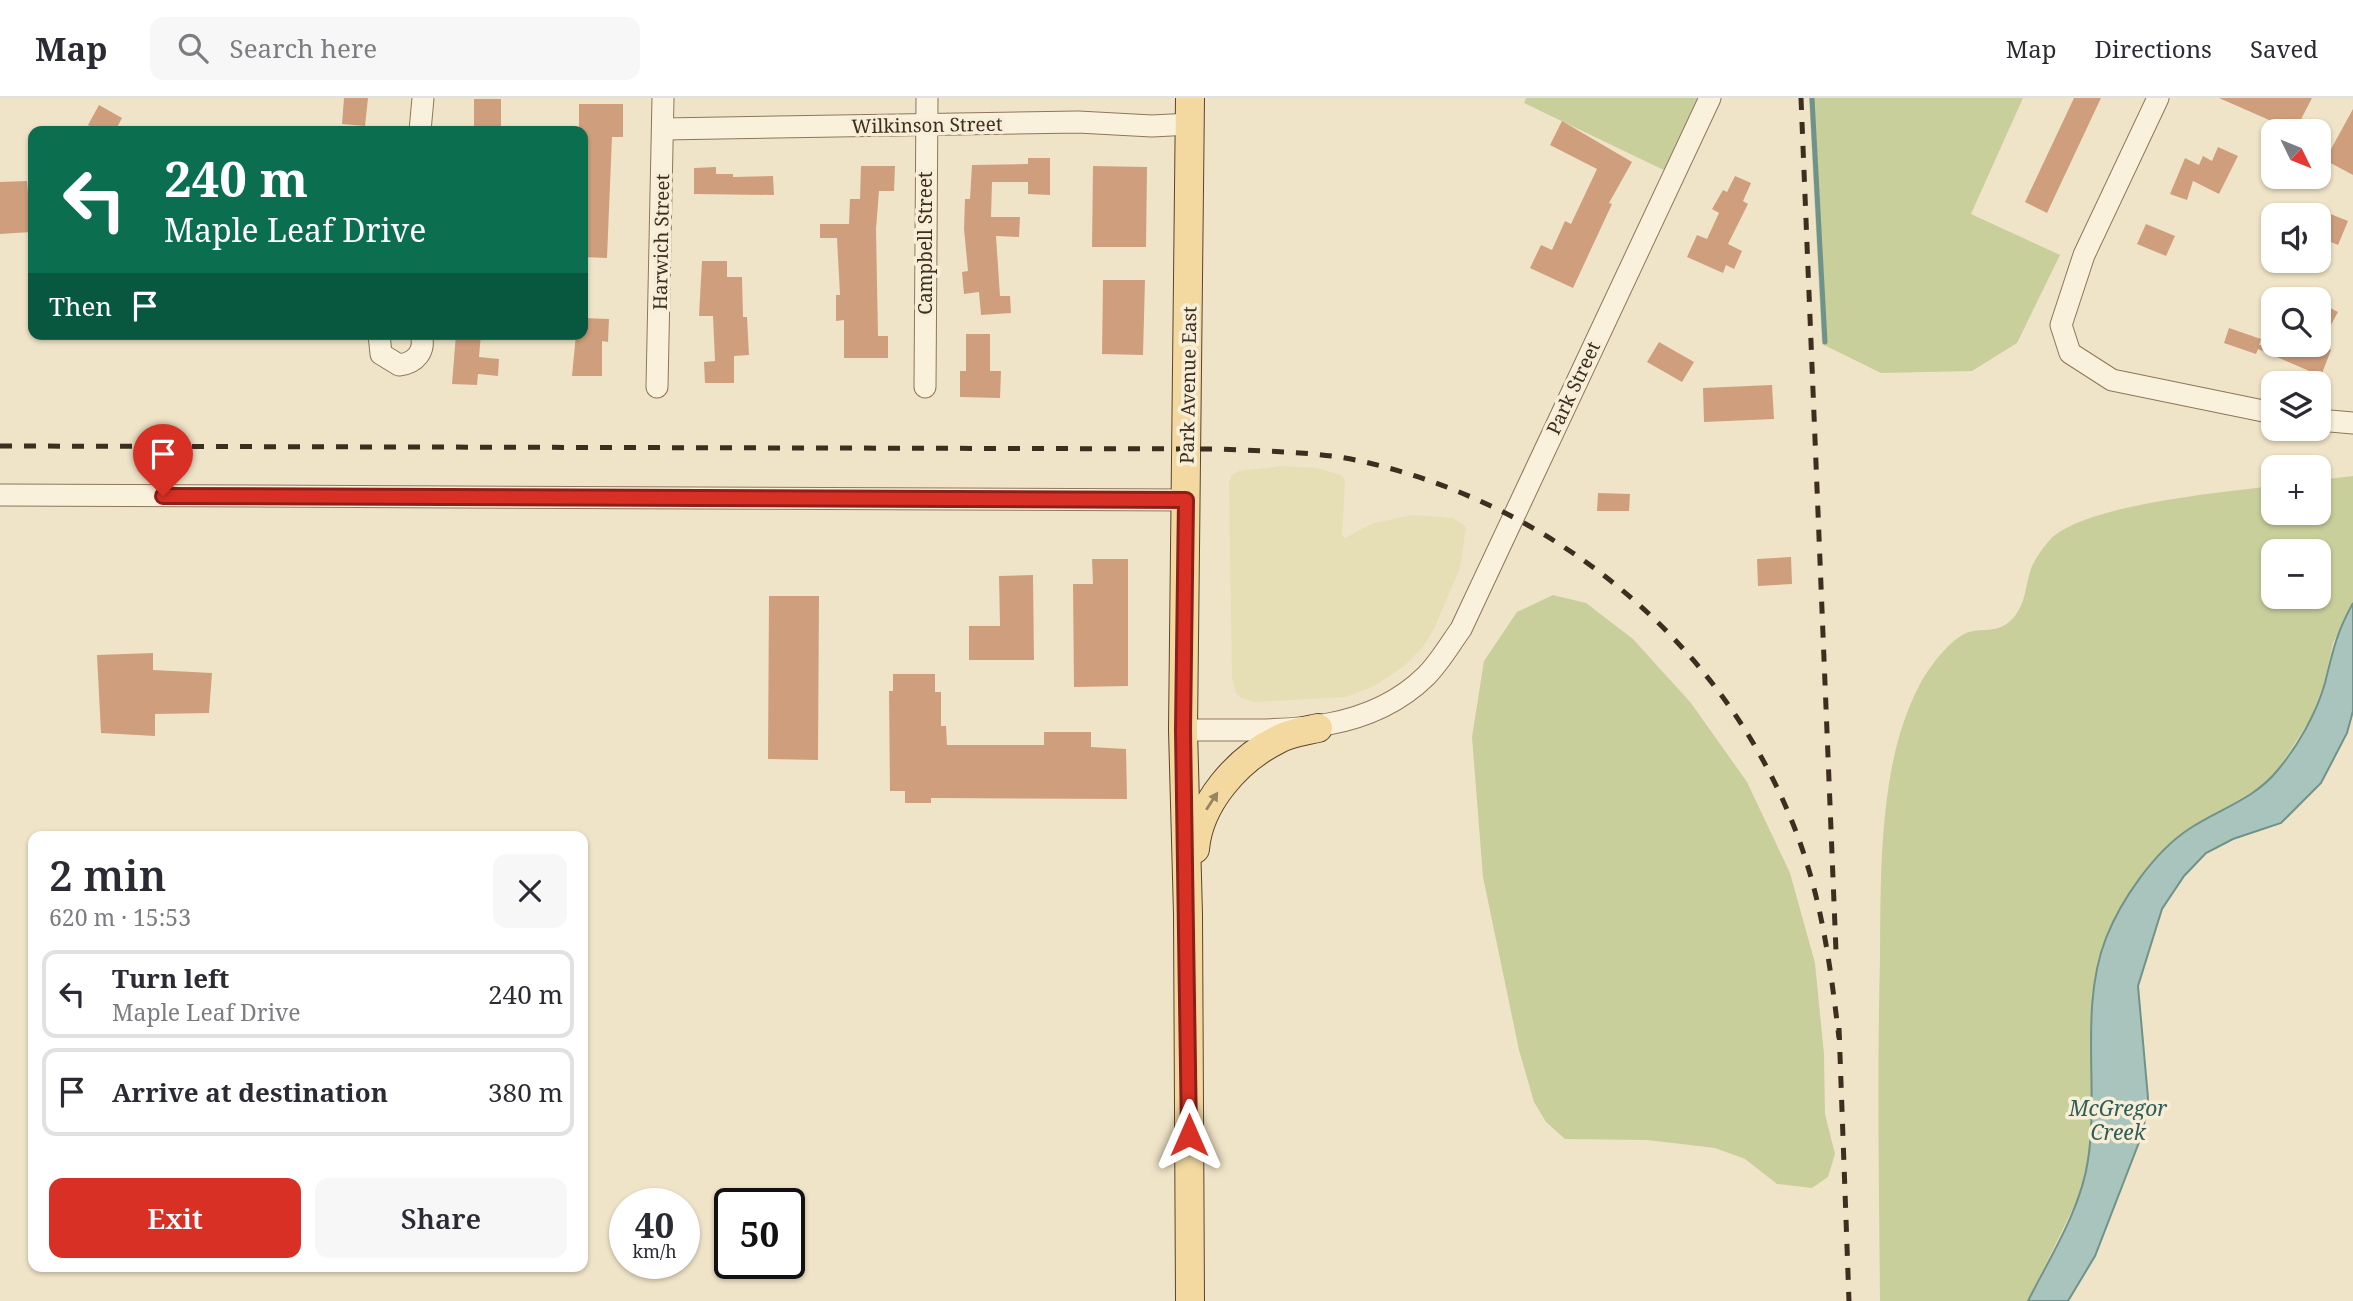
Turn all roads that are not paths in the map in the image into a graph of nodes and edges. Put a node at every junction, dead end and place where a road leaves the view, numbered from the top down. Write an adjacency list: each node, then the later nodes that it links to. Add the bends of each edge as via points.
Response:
1 (423, 98): 7 (street)
2 (663, 98): 9 (street, Harwich Street)
3 (927, 98): 8 (street, Campbell Street)
4 (1710, 98): 19 (street, Park Street, via 1461,628 1429,674 1409,691 1374,712)
5 (2158, 98): 14 (street, via 2084,255 2061,325 2070,353 2112,380)
6 (1191, 111): 8 (street, Wilkinson Street, via 1078,121); 18 (main road, Park Avenue East)
7 (420, 126)
8 (927, 126): 9 (street, Wilkinson Street); 13 (street, Campbell Street)
9 (664, 129): 12 (street, Harwich Street)
10 (380, 340): 11 (street, via 381,354 399,365 414,361)
11 (423, 340)
12 (657, 387)
13 (925, 387)
14 (2261, 410)
15 (2331, 422): 16 (street)
16 (2353, 423)
17 (0, 495): 18 (street)
18 (1186, 500): 20 (main road, Park Avenue East)
19 (1318, 727): 20 (street, Park Street); 21 (main road, one-way to 19, via 1196,833 1218,792 1262,748)
20 (1183, 730): 21 (main road, Park Avenue East)
21 (1188, 914): 22 (main road, Park Avenue East)
22 (1190, 1301)

